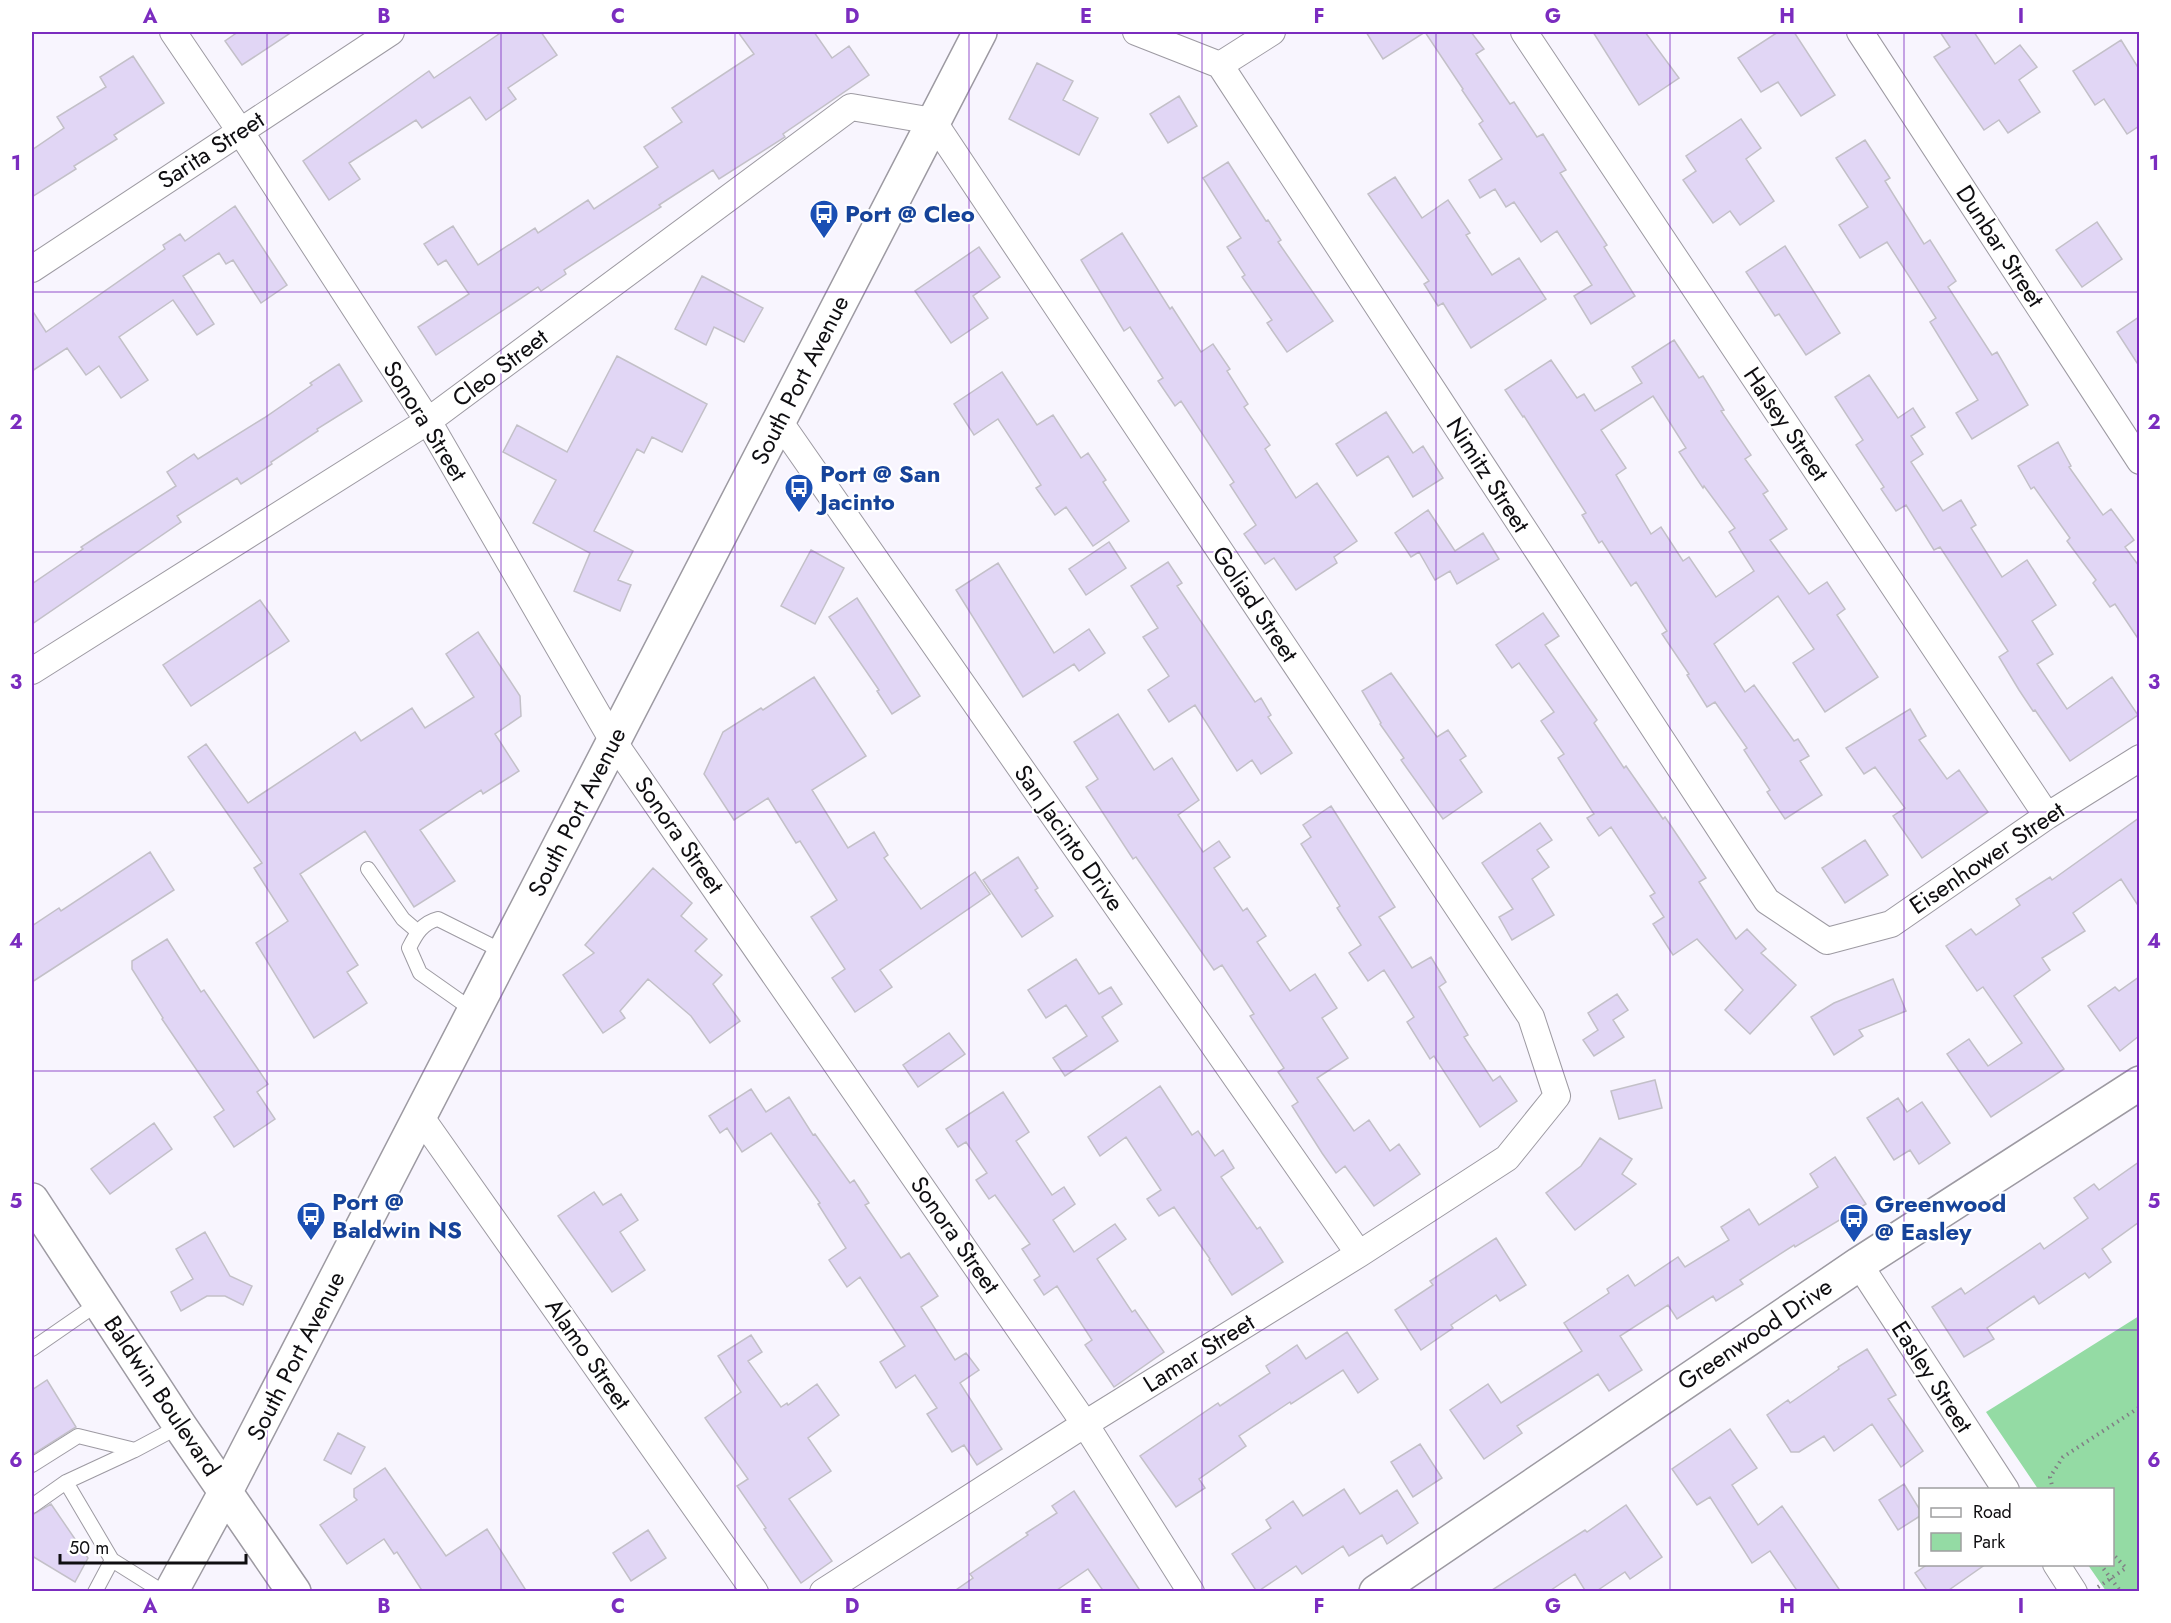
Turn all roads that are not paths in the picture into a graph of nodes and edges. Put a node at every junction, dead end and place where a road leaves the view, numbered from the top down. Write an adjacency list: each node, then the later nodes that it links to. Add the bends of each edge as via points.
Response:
1 (173, 32): 10 (street, Sonora Street)
2 (391, 32): 10 (street, Sarita Street)
3 (980, 32): 9 (main road, South Port Avenue)
4 (1136, 32): 8 (street)
5 (1272, 32): 8 (street)
6 (1524, 32): 18 (street, Halsey Street)
7 (1860, 32): 14 (street, Dunbar Street)
8 (1220, 65): 21 (street, Nimitz Street, via 1767,901)
9 (933, 122): 12 (street, Cleo Street, via 851,107); 13 (main road, South Port Avenue); 25 (street, Goliad Street, via 1531,1017)
10 (240, 131): 11 (street, Sarita Street); 12 (street, Sonora Street)
11 (32, 269)
12 (428, 421): 15 (street, Cleo Street); 16 (street, Sonora Street)
13 (779, 421): 16 (main road, South Port Avenue); 28 (street, San Jacinto Drive)
14 (2139, 461)
15 (32, 670)
16 (614, 741): 22 (main road, South Port Avenue); 32 (street, Sonora Street)
17 (2139, 758): 18 (street, Eisenhower Street)
18 (2047, 816): 21 (street, Eisenhower Street, via 1891,924)
19 (368, 869): 20 (lane, via 403,919)
20 (417, 931): 22 (lane, via 438,919); 23 (lane, via 409,948 420,973)
21 (1827, 941)
22 (504, 952): 23 (main road, South Port Avenue)
23 (474, 1011): 26 (main road, South Port Avenue)
24 (2139, 1083): 29 (main road, Greenwood Drive)
25 (1557, 1095): 28 (street, Lamar Street, via 1507,1158)
26 (420, 1116): 38 (main road, South Port Avenue); 45 (street, Alamo Street)
27 (32, 1200): 30 (main road, Baldwin Boulevard)
28 (1359, 1254): 32 (street, Lamar Street)
29 (1858, 1264): 37 (street, Easley Street); 48 (main road, Greenwood Drive)
30 (100, 1302): 31 (lane); 33 (main road, Baldwin Boulevard)
31 (32, 1349)
32 (1085, 1424): 46 (street, Lamar Street); 47 (street, Sonora Street)
33 (180, 1426): 34 (lane); 38 (main road, Baldwin Boulevard)
34 (135, 1450): 35 (lane, via 78,1436); 36 (lane)
35 (32, 1465)
36 (66, 1482): 39 (lane); 40 (lane)
37 (2005, 1488)
38 (226, 1491): 43 (main road, South Port Avenue); 44 (main road, Baldwin Boulevard)
39 (32, 1506)
40 (112, 1560): 41 (lane); 42 (lane)
41 (95, 1592)
42 (163, 1592)
43 (171, 1592)
44 (294, 1592)
45 (755, 1592)
46 (823, 1592)
47 (1191, 1592)
48 (1376, 1592)

